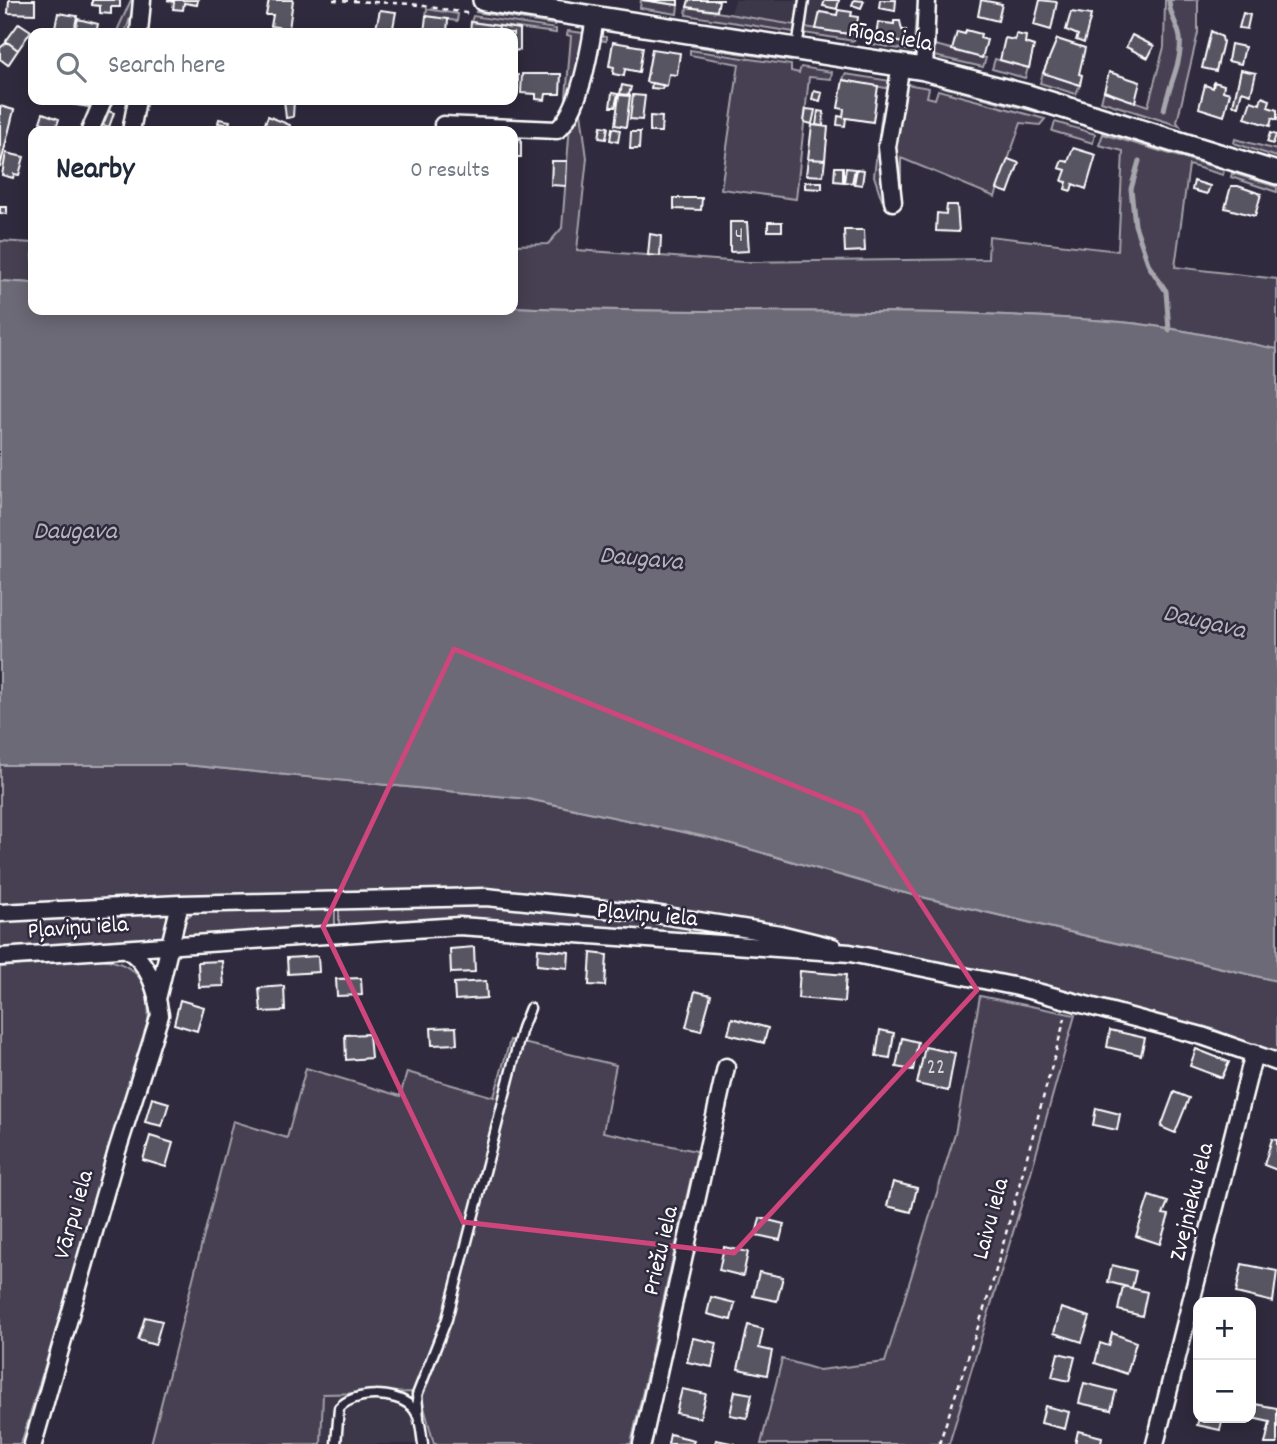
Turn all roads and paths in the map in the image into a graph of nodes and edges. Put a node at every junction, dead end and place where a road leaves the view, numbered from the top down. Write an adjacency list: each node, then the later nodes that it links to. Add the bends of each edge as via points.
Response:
1 (142, 0): 8 (street)
2 (333, 0): 6 (path)
3 (804, 0): 9 (lane)
4 (927, 0): 11 (street)
5 (535, 4): 6 (main road, Rīgas iela); 7 (main road, Rīgas iela)
6 (482, 7)
7 (595, 18): 9 (main road, Rīgas iela); 16 (street, via 582,80 568,117 557,130)
8 (137, 28)
9 (797, 49): 10 (main road, Rīgas iela)
10 (901, 65): 11 (main road, Rīgas iela); 18 (street, via 887,147)
11 (925, 69): 17 (main road, Rīgas iela)
12 (101, 105): 14 (street)
13 (136, 105): 15 (street)
14 (92, 126)
15 (132, 126)
16 (518, 129)
17 (1277, 173)
18 (893, 202)
19 (180, 904): 20 (street); 21 (street, Vārpu iela); 23 (street, via 518,898 780,934)
20 (0, 913)
21 (171, 946): 22 (street, Pļaviņu iela); 23 (street, Pļaviņu iela, via 459,926); 25 (street, Vārpu iela)
22 (126, 949): 24 (street, Pļaviņu iela); 25 (street, Vārpu iela, via 136,954 152,977)
23 (850, 953): 26 (street, Pļaviņu iela)
24 (0, 957)
25 (158, 999): 32 (street, Vārpu iela, via 160,1015)
26 (1069, 1001): 28 (street, Pļaviņu iela); 36 (path, Laivu iela, via 991,1288)
27 (530, 1008): 31 (lane, via 447,1319 417,1395)
28 (1254, 1054): 29 (street, Pļaviņu iela); 37 (street, Zvejnieku iela)
29 (1277, 1062)
30 (726, 1067): 35 (street, Priežu iela)
31 (419, 1418): 33 (lane, via 411,1406 397,1399 348,1399 337,1413); 34 (lane)
32 (33, 1444)
33 (336, 1444)
34 (424, 1444)
35 (642, 1444)
36 (939, 1444)
37 (1155, 1444)

